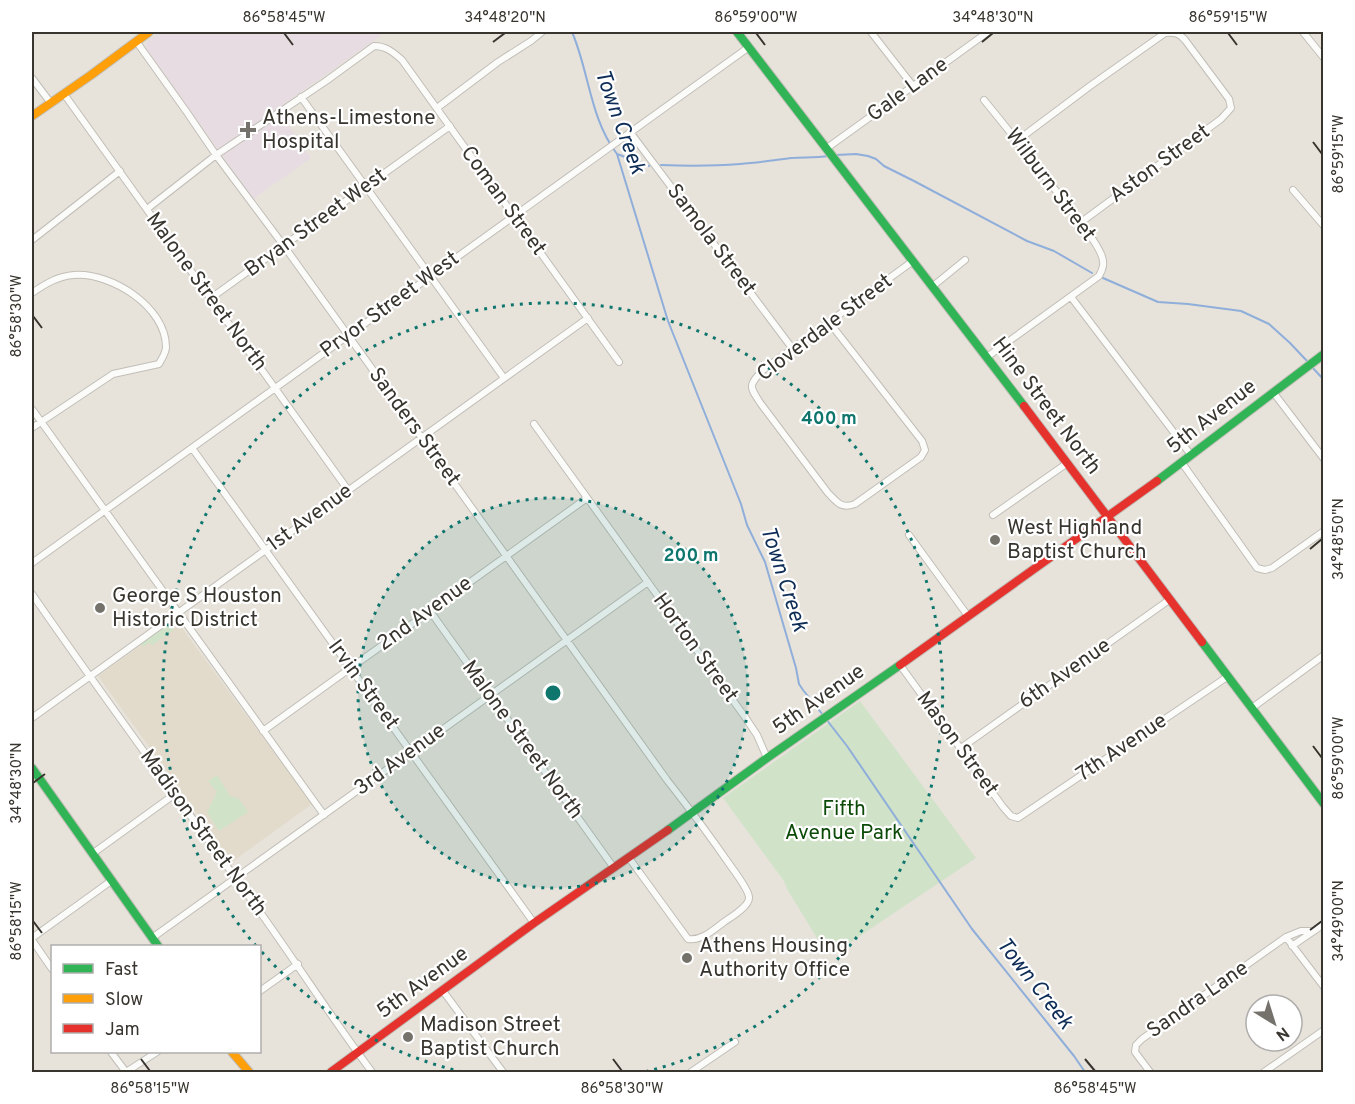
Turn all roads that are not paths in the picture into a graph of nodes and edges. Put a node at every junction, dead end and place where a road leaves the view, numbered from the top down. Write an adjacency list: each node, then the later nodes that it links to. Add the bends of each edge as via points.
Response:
1 (149, 32): 7 (street)
2 (542, 32): 16 (street)
3 (737, 32): 8 (street, Hine Street North)
4 (871, 32): 11 (street)
5 (988, 32): 11 (street, Gale Lane)
6 (1303, 32): 9 (street)
7 (136, 41): 12 (street); 22 (street, Sanders Street)
8 (749, 47): 19 (street, Pryor Street West); 21 (street, Hine Street North)
9 (1323, 58)
10 (32, 78): 15 (street)
11 (913, 86): 21 (street, Gale Lane)
12 (64, 94): 15 (street); 23 (street, Malone Street North)
13 (301, 97): 16 (street, Coman Street, via 374,46 381,46 402,60); 22 (street); 24 (street)
14 (984, 100): 20 (street, Wilburn Street)
15 (50, 102): 17 (street)
16 (437, 108): 18 (street, Coman Street)
17 (32, 116)
18 (450, 126): 24 (street, Bryan Street West); 27 (street, Coman Street)
19 (630, 132): 27 (street, Pryor Street West); 42 (street, Samola Street)
20 (1018, 140): 28 (street, Wilburn Street); 28 (street, Aston Street, via 1165,33 1181,35 1229,99 1231,108 1221,119)
21 (827, 148): 33 (street, Hine Street North)
22 (216, 155): 26 (street); 31 (street, Sanders Street)
23 (120, 171): 26 (street, Malone Street North); 30 (street)
24 (366, 187): 31 (street, Bryan Street West); 34 (street)
25 (1293, 190): 29 (street)
26 (147, 209): 38 (street, Malone Street North)
27 (514, 216): 34 (street, Pryor Street West); 39 (street, Coman Street)
28 (1080, 223): 37 (street, Wilburn Street, via 1101,254 1103,269)
29 (1323, 226)
30 (32, 240)
31 (284, 246): 38 (street, Bryan Street West); 41 (street, Sanders Street)
32 (965, 260): 35 (street)
33 (913, 261): 35 (street, Hine Street North); 40 (street, Cloverdale Street)
34 (431, 276): 41 (street, Pryor Street West); 46 (street)
35 (933, 286): 44 (street, Hine Street North)
36 (32, 293): 50 (street, via 60,277 75,275 114,283 152,312 164,333 167,350 159,364 113,374)
37 (1071, 297): 44 (street); 55 (street)
38 (211, 298): 47 (street, Malone Street North)
39 (588, 318): 45 (street, Coman Street); 46 (street, 1st Avenue)
40 (829, 322): 42 (street, Cloverdale Street); 42 (street, Cloverdale Street, via 925,450 921,457 847,507 828,494 752,390 752,381)
41 (348, 336): 47 (street, Pryor Street West); 53 (street, Sanders Street)
42 (792, 348)
43 (1323, 354): 48 (street, 5th Avenue)
44 (987, 357): 57 (street, Hine Street North)
45 (620, 362)
46 (504, 378): 53 (street, 1st Avenue)
47 (275, 388): 54 (street, Pryor Street West); 59 (street, Malone Street North)
48 (1273, 392): 55 (street, 5th Avenue); 56 (street)
49 (32, 409): 50 (street)
50 (41, 421): 52 (street); 61 (street)
51 (534, 424): 60 (street, Horton Street)
52 (32, 428)
53 (421, 438): 59 (street, 1st Avenue); 67 (street, Sanders Street)
54 (192, 447): 61 (street, Pryor Street West); 66 (street, Irvin Street)
55 (1191, 454): 58 (street, 5th Avenue)
56 (1323, 459)
57 (1066, 464): 62 (street); 63 (street, Hine Street North)
58 (1182, 464): 63 (street, 5th Avenue); 64 (street, via 1257,568 1272,568)
59 (348, 490): 66 (street, 1st Avenue)
60 (587, 498): 67 (street, 2nd Avenue); 69 (street, Horton Street)
61 (105, 511): 68 (street, Pryor Street West); 73 (street)
62 (993, 515)
63 (1106, 518): 71 (street, Hine Street North); 74 (street, 5th Avenue)
64 (1323, 531)
65 (909, 535): 74 (street)
66 (266, 549): 73 (street, 1st Avenue); 78 (street, Irvin Street)
67 (506, 556): 72 (street, 2nd Avenue); 75 (street, Sanders Street)
68 (32, 563)
69 (648, 582): 75 (street, 3rd Avenue); 87 (street, Horton Street, via 745,717)
70 (32, 594): 79 (street, Madison Street North)
71 (1168, 600): 80 (street, Hine Street North); 85 (street, 6th Avenue)
72 (430, 611): 78 (street, 2nd Avenue); 81 (street, Malone Street North)
73 (178, 612): 79 (street, 1st Avenue); 84 (street)
74 (968, 616): 77 (street, 5th Avenue)
75 (567, 640): 81 (street, 3rd Avenue); 91 (street, Sanders Street)
76 (1323, 655): 82 (street)
77 (900, 665): 85 (street, Mason Street); 87 (street, 5th Avenue)
78 (351, 668): 84 (street, 2nd Avenue); 86 (street, Irvin Street)
79 (88, 676): 83 (street, 1st Avenue); 89 (street, Madison Street North)
80 (1227, 677): 82 (street, Hine Street North); 93 (street, 7th Avenue)
81 (490, 695): 86 (street, 3rd Avenue); 96 (street, Malone Street North)
82 (1252, 708): 90 (street, Hine Street North)
83 (32, 718)
84 (263, 731): 92 (street)
85 (961, 748): 93 (street, Mason Street, via 1003,807)
86 (411, 752): 92 (street, 3rd Avenue); 99 (street, Irvin Street)
87 (767, 758): 91 (street, 5th Avenue)
88 (32, 768): 94 (street)
89 (176, 794): 94 (street); 97 (street, Madison Street North)
90 (1323, 804)
91 (692, 812): 95 (street, 5th Avenue); 95 (street, Sanders Street, via 749,896 748,903 709,933 696,940 688,939)
92 (324, 815): 97 (street, 3rd Avenue)
93 (1018, 818)
94 (92, 854): 98 (street)
95 (629, 858): 96 (street, 5th Avenue)
96 (614, 868): 99 (street, 5th Avenue)
97 (236, 878): 103 (street, 3rd Avenue); 107 (street, Madison Street North)
98 (111, 881): 103 (street); 104 (street)
99 (534, 923): 111 (street, 5th Avenue)
100 (1323, 924): 101 (street, Sandra Lane)
101 (1314, 931): 102 (street, Sandra Lane); 106 (street, Sandra Lane)
102 (1286, 937): 106 (street); 124 (street, Sandra Lane, via 1142,1039 1135,1052)
103 (152, 938): 105 (street)
104 (32, 939): 108 (street)
105 (157, 945)
106 (1292, 946): 109 (street)
107 (298, 964): 110 (street); 117 (street, Madison Street North)
108 (51, 968)
109 (1323, 987)
110 (261, 990)
111 (443, 991): 117 (street, 5th Avenue); 122 (street)
112 (1323, 1030): 125 (street)
113 (735, 1042): 123 (street)
114 (112, 1053): 118 (street)
115 (155, 1053): 118 (street)
116 (233, 1053): 119 (street)
117 (358, 1053): 120 (street, 5th Avenue); 121 (street, Madison Street North)
118 (126, 1072)
119 (249, 1072)
120 (332, 1072)
121 (372, 1072)
122 (503, 1072)
123 (691, 1072)
124 (1149, 1072)
125 (1264, 1072)

